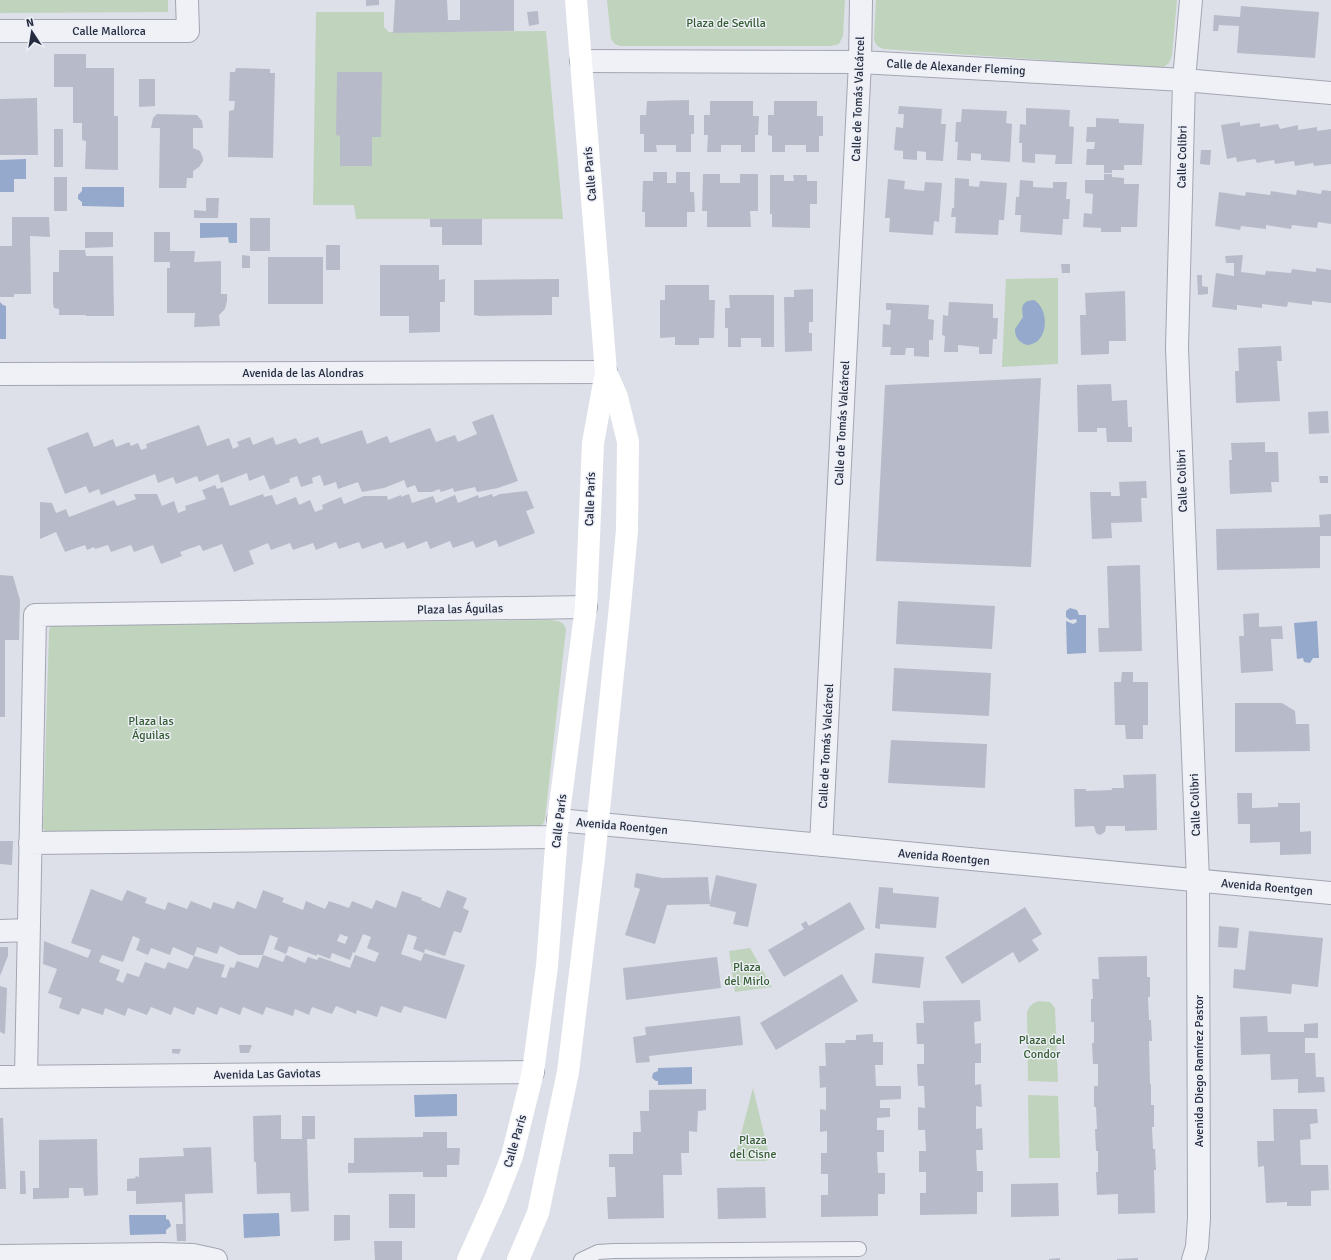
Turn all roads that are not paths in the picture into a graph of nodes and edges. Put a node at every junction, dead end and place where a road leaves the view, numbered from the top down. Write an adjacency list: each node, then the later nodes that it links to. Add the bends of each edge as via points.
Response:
1 (187, 0): 5 (street, Calle Mallorca, via 188,31)
2 (576, 0): 6 (main road, Calle París)
3 (861, 0): 7 (street, Calle de Tomás Valcárcel)
4 (1191, 0): 8 (street, Calle Colibri)
5 (0, 31)
6 (581, 61): 7 (street, Calle de Alexander Fleming); 10 (main road, Calle París)
7 (860, 62): 8 (street, Calle de Alexander Fleming); 17 (street, Calle de Tomás Valcárcel)
8 (1184, 80): 9 (street, Calle de Alexander Fleming); 18 (street, Calle Colibri, via 1177,348)
9 (1331, 93)
10 (606, 372): 11 (street, Avenida de las Alondras); 12 (main road, Calle París, via 617,397 628,442 627,530); 13 (main road, Calle París, via 593,443)
11 (0, 374)
12 (620, 606): 13 (main road); 14 (main road, Calle París)
13 (586, 607): 15 (main road, Calle París); 16 (street, Plaza las Águilas, via 35,615)
14 (597, 824): 15 (street, Avenida Roentgen); 17 (street, Avenida Roentgen); 23 (main road, Calle París)
15 (557, 829): 16 (street); 22 (main road, Calle París, via 547,966)
16 (30, 843): 20 (street, Plaza las Águilas)
17 (821, 845): 18 (street, Avenida Roentgen)
18 (1198, 881): 19 (street, Avenida Roentgen); 32 (street, Avenida Diego Ramírez Pastor, via 1199,1218)
19 (1331, 893)
20 (28, 930): 21 (street); 24 (street, Plaza las Águilas)
21 (0, 931)
22 (533, 1072): 23 (main road); 24 (street, Avenida Las Gaviotas); 28 (main road, Calle París, via 512,1156)
23 (568, 1072): 30 (main road, Calle París, via 538,1214)
24 (26, 1076): 25 (street, Avenida Las Gaviotas)
25 (0, 1077)
26 (859, 1249): 31 (lane, via 614,1251 598,1252)
27 (0, 1256): 29 (street, via 160,1254 193,1255)
28 (473, 1258)
29 (216, 1260)
30 (518, 1260)
31 (581, 1260)
32 (1193, 1260)

